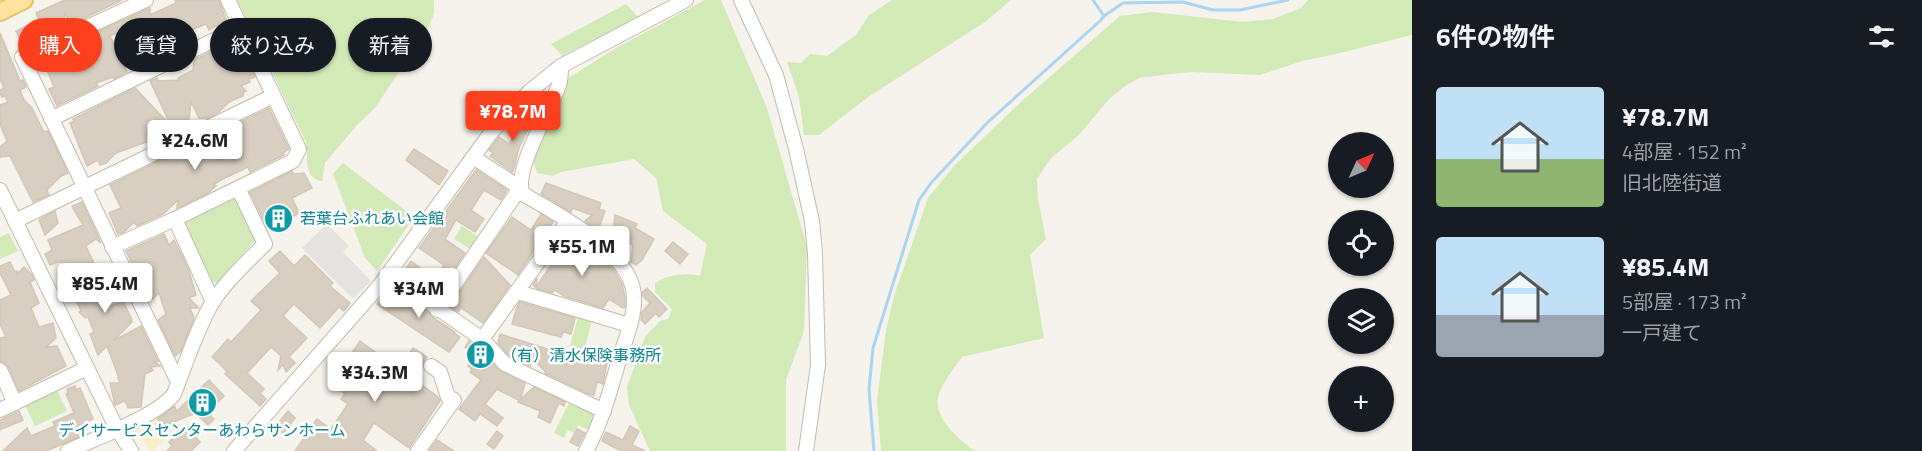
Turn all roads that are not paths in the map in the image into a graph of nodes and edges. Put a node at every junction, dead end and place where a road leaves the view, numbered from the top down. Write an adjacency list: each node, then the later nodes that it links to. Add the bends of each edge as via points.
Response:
1 (24, 0): 6 (main road)
2 (146, 0): 12 (street, via 22,57)
3 (228, 0): 7 (street)
4 (686, 0): 9 (street)
5 (741, 0): 41 (street, via 776,75 812,221 818,365)
6 (0, 12)
7 (237, 18)
8 (210, 42): 12 (street)
9 (561, 66): 13 (street, via 510,111); 16 (street, via 560,83 530,150)
10 (262, 72): 11 (street)
11 (273, 96): 14 (street); 15 (street, via 299,149 292,161)
12 (51, 119): 14 (street)
13 (473, 157): 16 (street); 22 (street)
14 (85, 188): 19 (street); 21 (street)
15 (238, 188): 18 (street); 24 (street, via 265,244)
16 (520, 188): 20 (street, via 523,194); 25 (street)
17 (0, 190): 19 (street)
18 (175, 219): 21 (street); 24 (street)
19 (15, 220): 29 (street)
20 (568, 220): 23 (street); 26 (street, via 617,258 634,294)
21 (112, 247): 31 (street)
22 (388, 274): 25 (street); 36 (street)
23 (518, 292): 26 (street); 27 (street)
24 (213, 302): 31 (street)
25 (437, 310): 27 (street)
26 (629, 325): 34 (street)
27 (482, 339): 34 (street, via 505,364)
28 (430, 366): 39 (street, via 440,372 448,397 454,400)
29 (87, 368): 32 (street); 35 (street)
30 (0, 370): 32 (street)
31 (178, 382): 35 (street, via 168,401)
32 (15, 403): 33 (street)
33 (0, 410)
34 (604, 411): 40 (street)
35 (117, 428): 37 (street); 38 (street)
36 (237, 450)
37 (68, 451)
38 (131, 451)
39 (418, 451)
40 (586, 451)
41 (806, 451)

